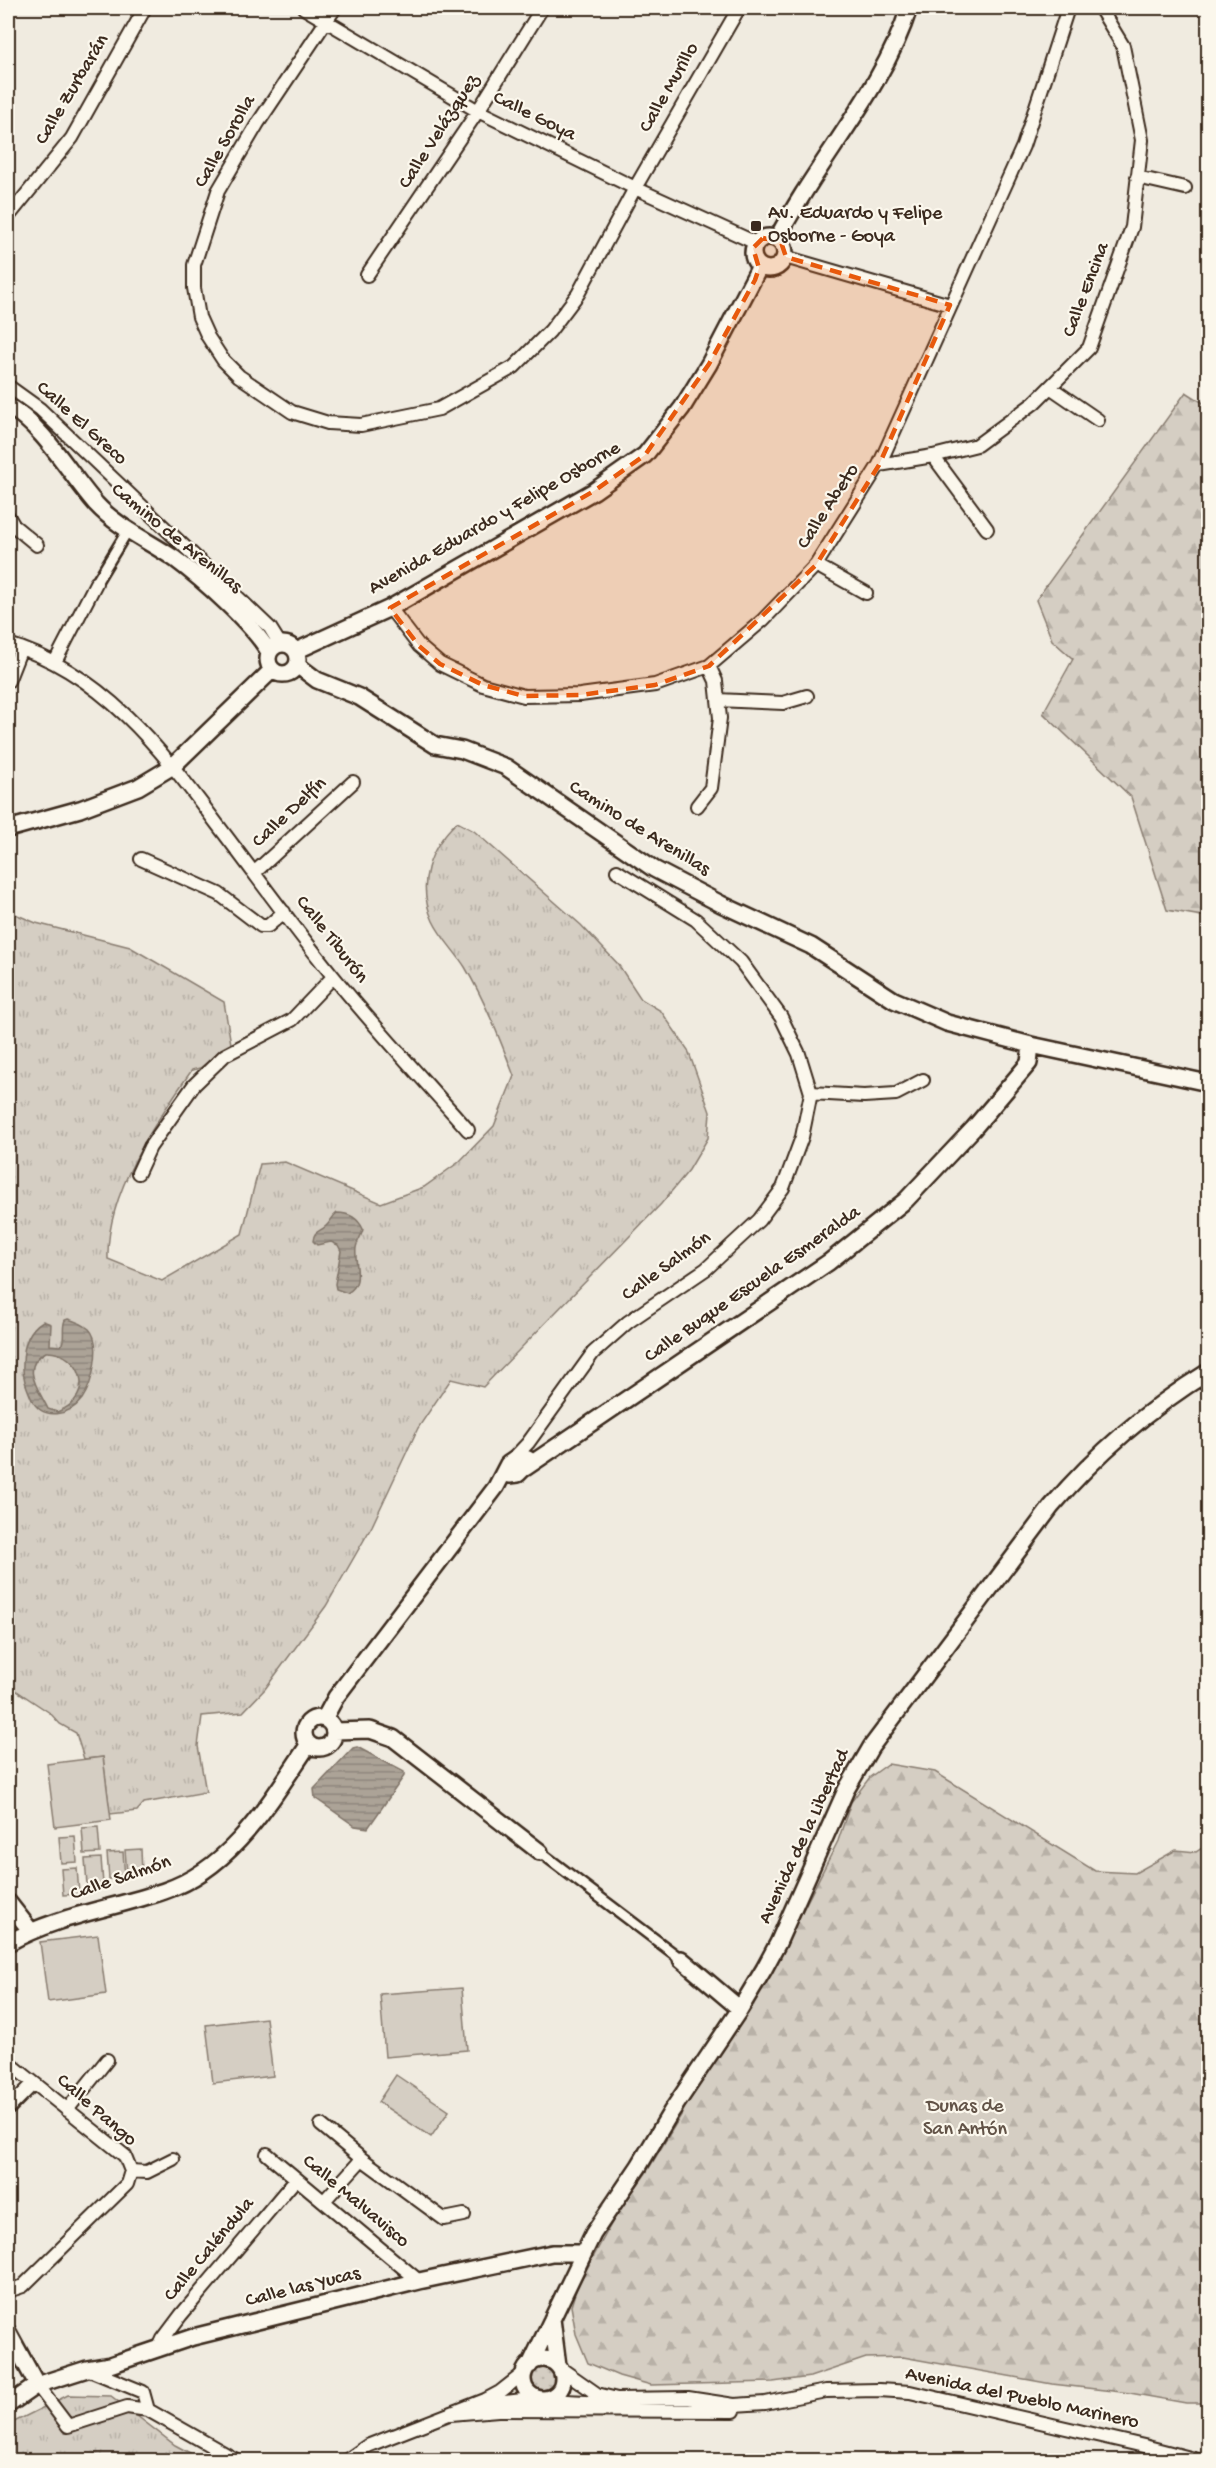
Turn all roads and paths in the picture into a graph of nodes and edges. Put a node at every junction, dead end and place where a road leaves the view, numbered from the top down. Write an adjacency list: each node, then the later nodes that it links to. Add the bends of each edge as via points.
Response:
1 (145, 8): 14 (street, Calle Zurbarán, via 72,138)
2 (304, 8): 9 (street, Calle Goya)
3 (335, 8): 9 (street)
4 (542, 8): 10 (street, Calle Velázquez)
5 (739, 8): 12 (street, Calle Murillo)
6 (909, 8): 15 (street, via 900,35)
7 (1068, 8): 20 (street, Calle Abeto, via 1023,146)
8 (1100, 8): 11 (street, Calle Encina, via 1123,46 1142,140)
9 (326, 21): 10 (street, Calle Goya); 12 (street, Calle Sorolla, via 218,191 194,265 199,317 223,360 239,376 292,412 328,423 361,425 440,409 514,367 550,331 578,294)
10 (478, 111): 12 (street, Calle Goya); 19 (street, Calle Velázquez)
11 (1137, 177): 13 (street); 22 (street, Calle Encina, via 1132,227 1089,348)
12 (635, 188): 16 (street, Calle Goya)
13 (1185, 189)
14 (8, 217)
15 (777, 239): 16 (street, via 768,237); 17 (street, via 784,246)
16 (756, 243): 18 (street, via 753,253)
17 (785, 256): 18 (street, via 775,268); 20 (street)
18 (760, 266): 34 (street, Avenida Eduardo y Felipe Osborne, via 710,364 645,455 594,491)
19 (367, 275)
20 (950, 305): 26 (street, Calle Abeto)
21 (8, 386): 37 (street, Calle El Greco, via 40,409 270,628)
22 (1050, 387): 24 (street); 25 (street, Calle Encina, via 1034,404 977,445)
23 (8, 406): 29 (street, Camino de Arenillas, via 38,430 98,506)
24 (1098, 420)
25 (933, 456): 26 (street, Calle Encina); 28 (street)
26 (879, 465): 31 (street, Calle Abeto)
27 (8, 516): 30 (street)
28 (987, 529)
29 (128, 530): 32 (street); 37 (street, Camino de Arenillas, via 200,579)
30 (37, 545)
31 (816, 565): 33 (street); 40 (street, Calle Abeto, via 763,620)
32 (96, 583): 39 (street)
33 (866, 593)
34 (390, 608): 38 (street, Avenida Eduardo y Felipe Osborne); 40 (street, Calle Abeto, via 419,646 440,664 483,685 524,696 580,695 655,685)
35 (8, 644): 36 (street, Calle Tiburón)
36 (21, 648): 39 (street, Calle Tiburón); 42 (street)
37 (275, 648): 38 (street, via 292,647); 41 (street, via 267,661)
38 (296, 658): 41 (street, via 292,671 285,674); 54 (street, Camino de Arenillas, via 316,680 359,697 435,745 462,750 506,767 654,869 811,946 894,1000 947,1023)
39 (55, 662): 45 (street, Calle Tiburón, via 125,713)
40 (709, 666): 44 (street)
41 (272, 670): 45 (street)
42 (8, 681)
43 (807, 696): 44 (street, via 783,703)
44 (718, 700): 47 (street, via 720,718 711,788)
45 (174, 766): 48 (street, via 138,787 80,809); 51 (street, Calle Tiburón)
46 (353, 782): 51 (street, Calle Delfín)
47 (697, 806)
48 (8, 829)
49 (141, 859): 52 (street, via 219,894 261,926 268,926)
50 (617, 871): 57 (street, Calle Salmón, via 696,920 741,962 781,1017)
51 (254, 873): 52 (street, Calle Tiburón)
52 (284, 912): 53 (street, Calle Tiburón)
53 (333, 977): 58 (street, Calle Tiburón); 59 (street, via 292,1020 225,1055 194,1085 150,1147)
54 (1031, 1045): 56 (street, Camino de Arenillas); 61 (street, Calle Buque Escuela Esmeralda, via 1029,1063 906,1200 829,1262 544,1455)
55 (923, 1080): 57 (street, via 896,1094)
56 (1209, 1083)
57 (811, 1093): 61 (street, Calle Salmón, via 802,1137 783,1188 759,1220 706,1269 628,1322 593,1353)
58 (468, 1130)
59 (138, 1173)
60 (1209, 1372): 69 (street, Avenida de la Libertad, via 1120,1434 1076,1477 898,1708 846,1790 778,1943)
61 (521, 1462): 62 (street, Calle Buque Escuela Esmeralda, via 496,1487 336,1697)
62 (329, 1725): 63 (street, via 332,1741 324,1748); 63 (street, via 314,1719 306,1725 304,1735); 64 (street, via 370,1730 393,1738)
63 (309, 1744): 66 (street, Calle Salmón, via 234,1847 204,1870 166,1890)
64 (540, 1852): 68 (street)
65 (8, 1902): 66 (street)
66 (30, 1930): 67 (street, Calle Salmón)
67 (8, 1943)
68 (681, 1959): 69 (street)
69 (740, 2009): 83 (street, Avenida de la Libertad)
70 (107, 2060): 74 (street)
71 (8, 2062): 72 (street, Calle Pango)
72 (34, 2083): 73 (street); 74 (street, Calle Pango)
73 (8, 2109)
74 (68, 2110): 79 (street, Calle Pango, via 125,2156)
75 (321, 2125): 78 (street)
76 (267, 2154): 80 (street, Calle Malvavisco)
77 (174, 2159): 79 (street, via 147,2172)
78 (362, 2159): 81 (street); 82 (street, via 444,2219)
79 (131, 2171): 85 (street, Calle Pango, via 127,2184 23,2286)
80 (296, 2178): 81 (street, Calle Malvavisco); 88 (street, Calle Caléndula, via 181,2315)
81 (324, 2201): 84 (street, Calle Malvavisco)
82 (464, 2215)
83 (583, 2253): 84 (street, Calle las Yucas, via 544,2255); 86 (street, Avenida de la Libertad)
84 (419, 2281): 88 (street, Calle las Yucas, via 193,2337)
85 (8, 2291)
86 (552, 2319): 89 (street); 91 (street, Avenida de la Libertad)
87 (8, 2332): 92 (street)
88 (158, 2350): 90 (street, Calle las Yucas)
89 (559, 2367): 91 (street, via 544,2359); 93 (street, via 563,2383 554,2396); 94 (street, Avenida del Pueblo Marinero, via 608,2398)
90 (87, 2369): 92 (street, Calle las Yucas); 96 (street, via 143,2392)
91 (527, 2369): 93 (street, via 524,2379 528,2391); 99 (street, Avenida del Pueblo Marinero, via 500,2392)
92 (37, 2385): 95 (street, Calle las Yucas); 96 (street, via 68,2426 127,2407)
93 (543, 2398): 97 (street, Avenida del Pueblo Marinero, via 590,2401); 98 (street, Avenida del Pueblo Marinero, via 495,2402)
94 (765, 2403): 97 (street, Avenida del Pueblo Marinero, via 722,2412); 103 (street, Avenida del Pueblo Marinero, via 826,2391 910,2392)
95 (8, 2405)
96 (148, 2409): 101 (street)
97 (632, 2411): 98 (street, Avenida del Pueblo Marinero)
98 (469, 2412): 99 (street, Avenida del Pueblo Marinero)
99 (451, 2414): 102 (street, Avenida del Pueblo Marinero, via 367,2446)
100 (1209, 2459): 103 (street, Avenida del Pueblo Marinero)
101 (236, 2460)
102 (346, 2460)
103 (1198, 2460)

